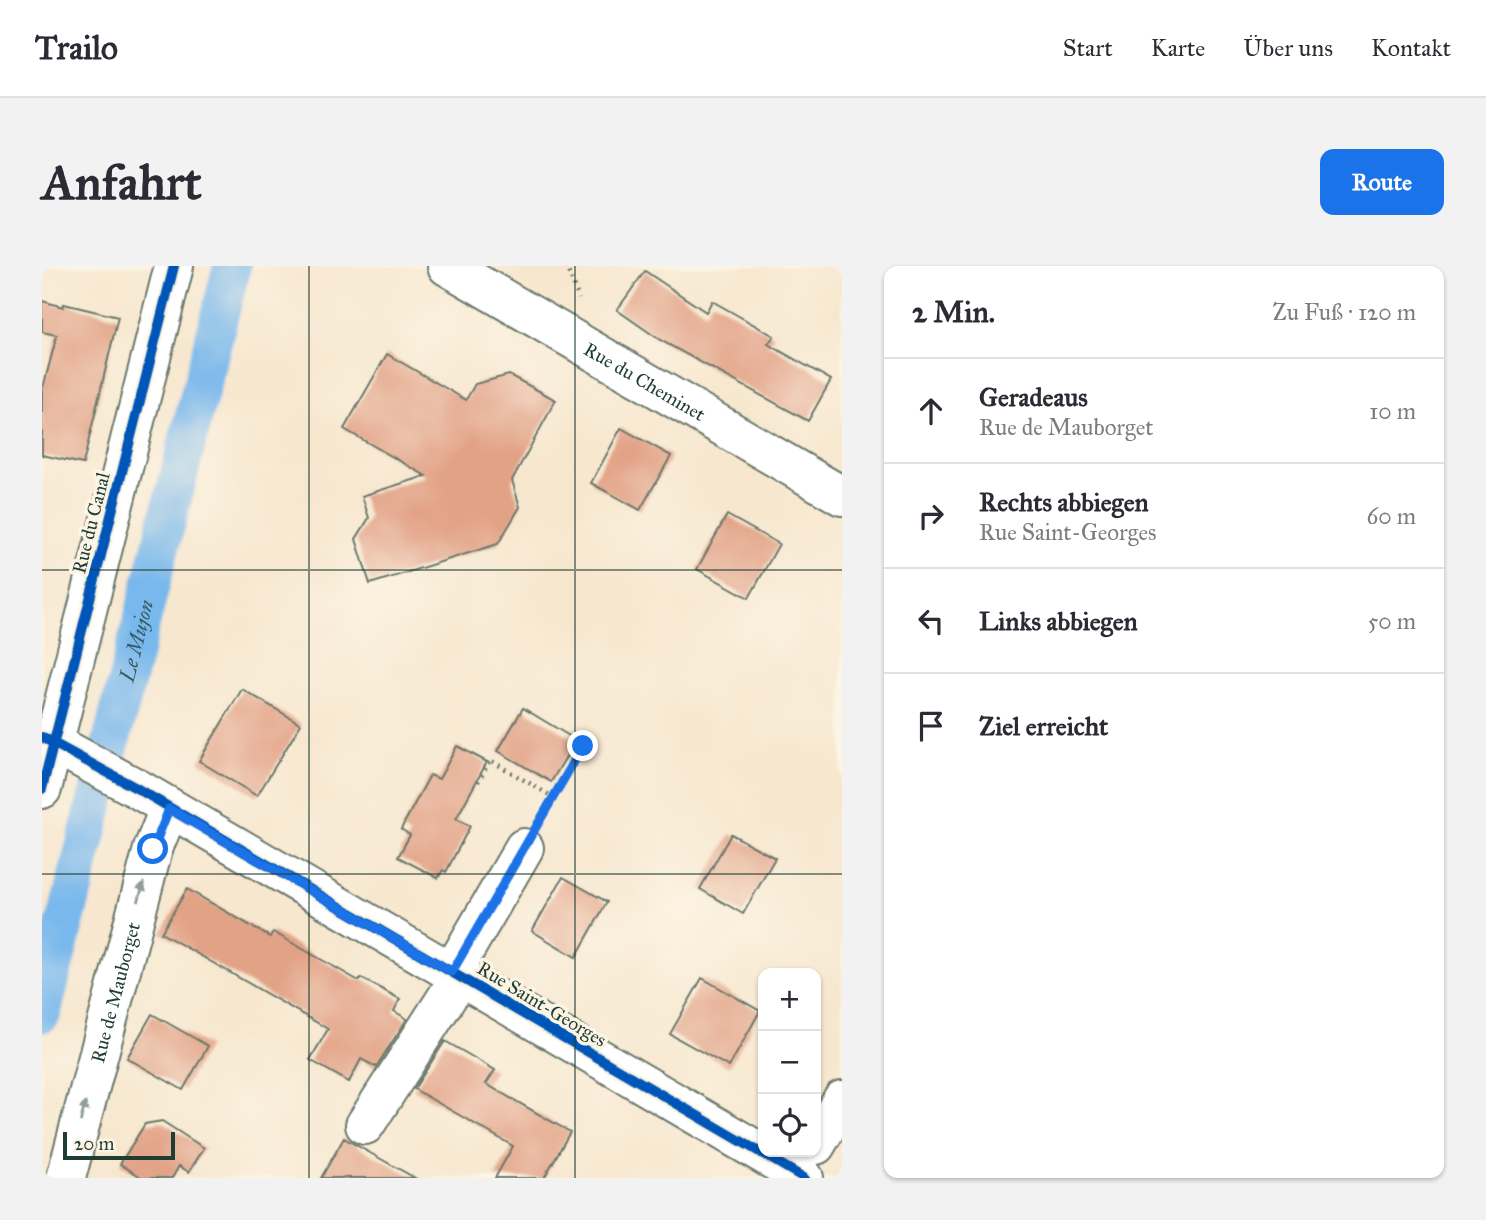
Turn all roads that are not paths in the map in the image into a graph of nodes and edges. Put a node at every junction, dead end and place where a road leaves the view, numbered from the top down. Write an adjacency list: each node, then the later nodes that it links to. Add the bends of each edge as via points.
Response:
1 (174, 266): 4 (street, Rue du Canal)
2 (447, 266): 3 (street, Rue du Cheminet)
3 (841, 493)
4 (58, 746): 5 (street, Rue du Canal); 6 (street, Rue Saint-Georges)
5 (42, 789)
6 (153, 799): 8 (street, Rue Saint-Georges); 12 (street, Rue de Mauborget, one-way to 6, via 153,849)
7 (524, 848): 8 (street)
8 (456, 974): 10 (street); 11 (street, Rue Saint-Georges)
9 (842, 1100): 11 (street)
10 (365, 1125)
11 (805, 1166)
12 (66, 1178)

